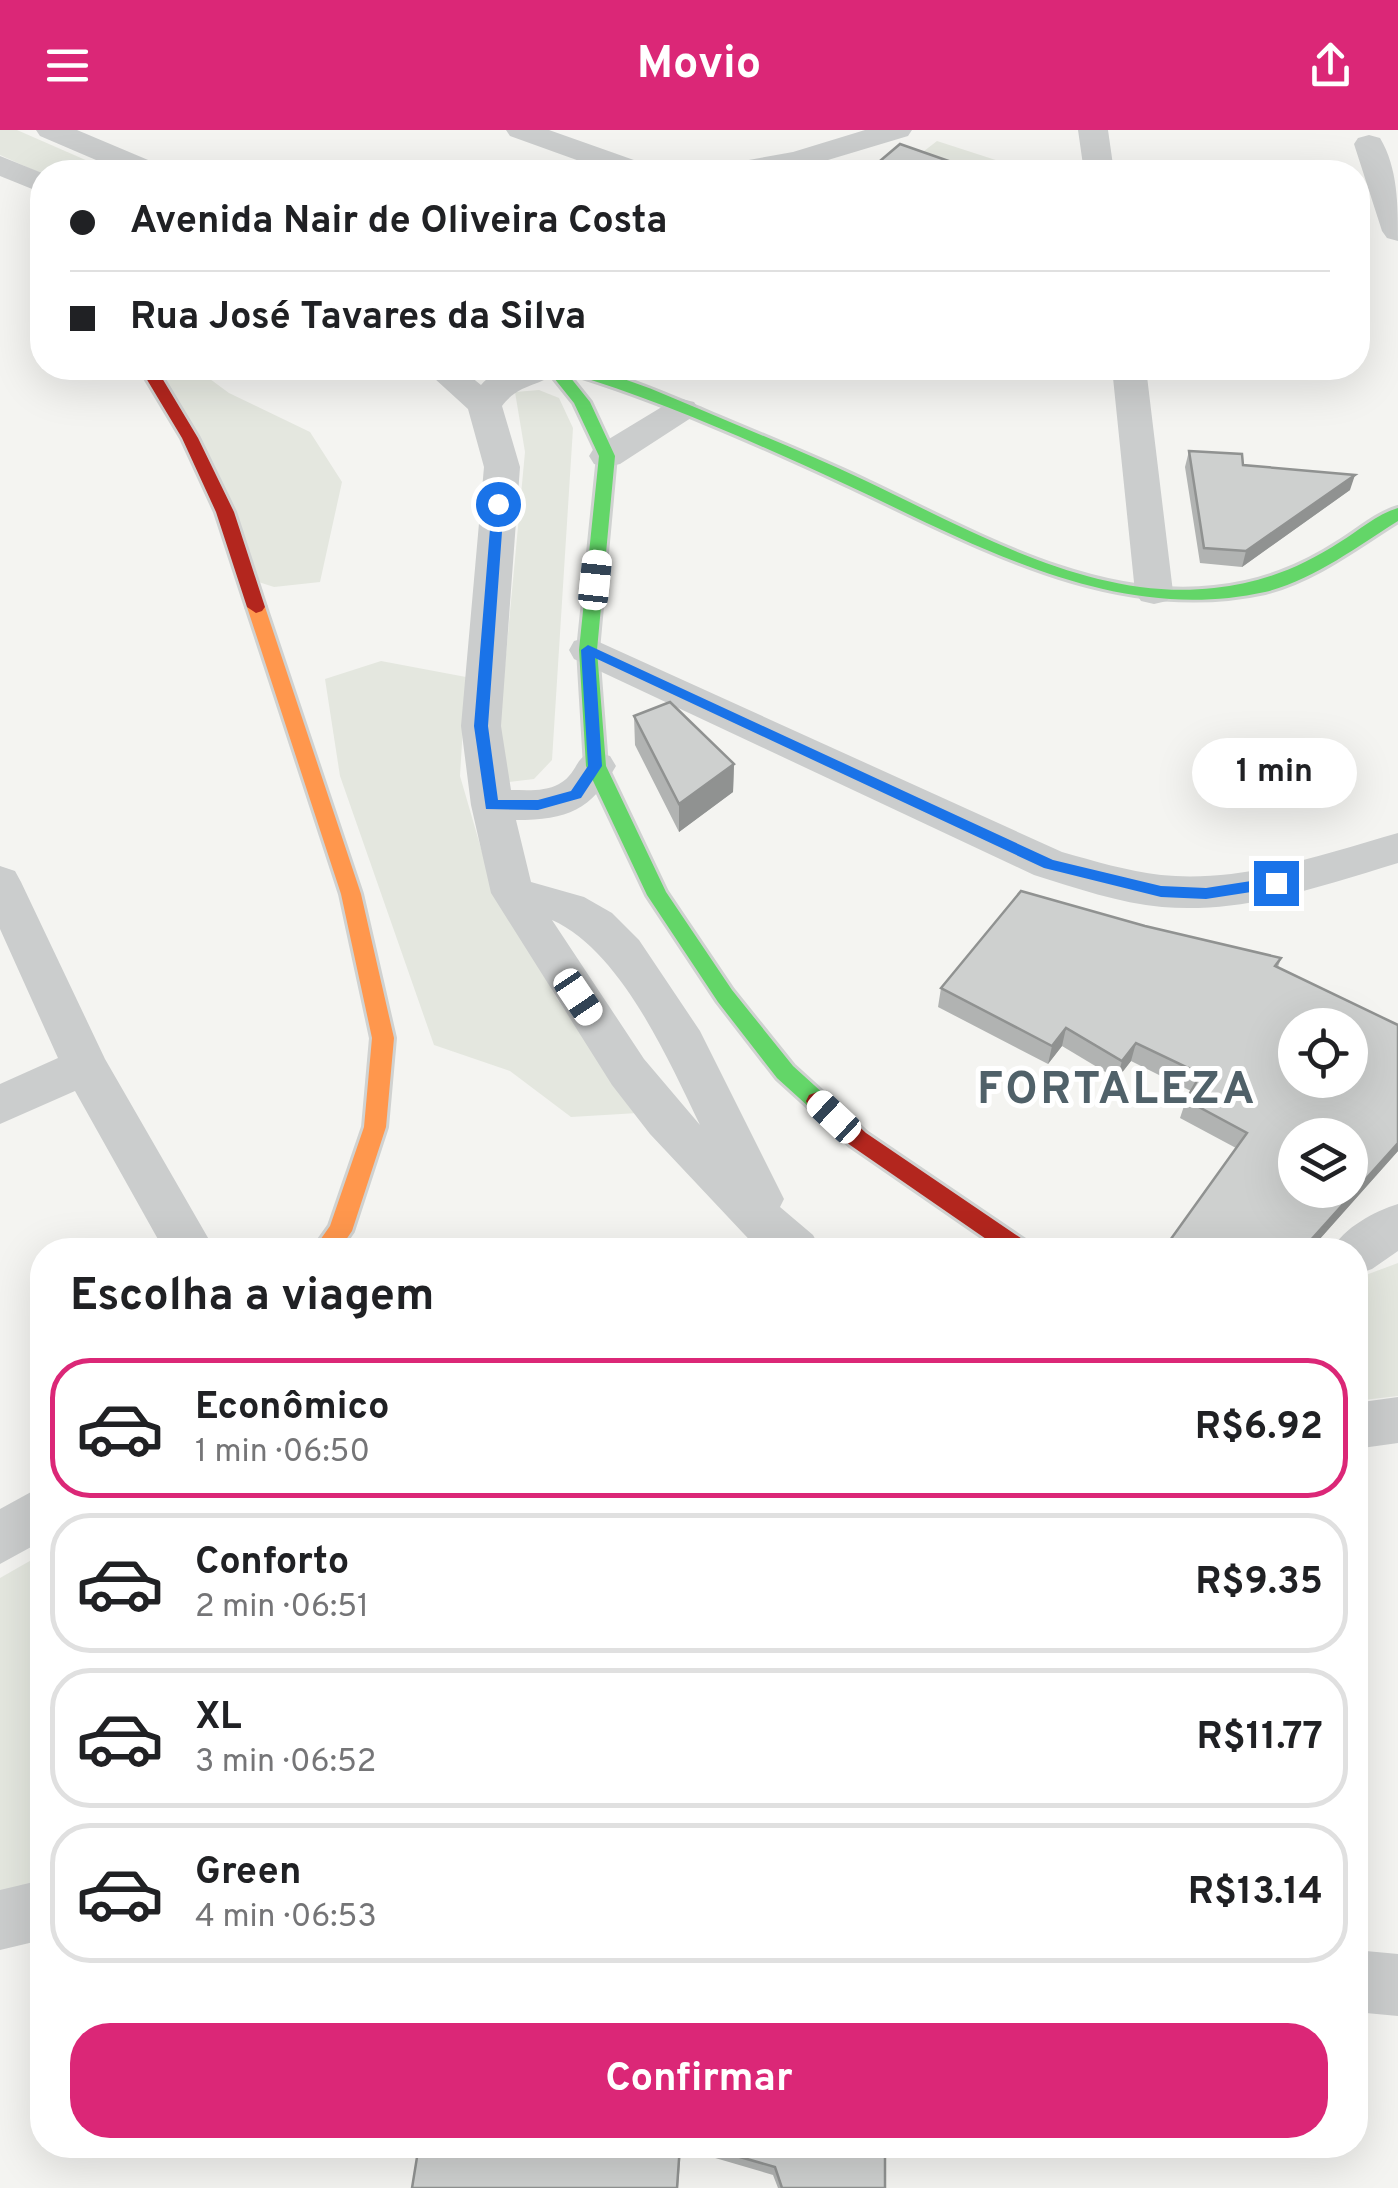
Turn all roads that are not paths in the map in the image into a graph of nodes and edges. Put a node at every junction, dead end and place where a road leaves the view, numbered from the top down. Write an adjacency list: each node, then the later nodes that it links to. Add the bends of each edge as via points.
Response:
1 (51, 130): 6 (street)
2 (521, 130): 7 (street)
3 (897, 130): 8 (street)
4 (1094, 130): 9 (street)
5 (1369, 144): 10 (street)
6 (120, 160)
7 (604, 160)
8 (798, 160)
9 (1098, 160)
10 (1398, 231)
11 (155, 380): 32 (street, via 225,512 351,894 383,1038 374,1128)
12 (454, 380): 17 (street)
13 (509, 380): 17 (street)
14 (564, 380): 19 (street)
15 (615, 380): 18 (street)
16 (1131, 380): 21 (street)
17 (484, 405): 24 (street, via 502,467 481,726)
18 (682, 409): 19 (street); 21 (street, via 1020,558)
19 (607, 456): 22 (street)
20 (1398, 513): 21 (street, via 1269,585)
21 (1154, 592)
22 (588, 650): 23 (street); 25 (street, via 1050,864 1114,882 1206,893 1276,883)
23 (596, 766): 24 (street, via 576,794 538,805); 35 (street, via 657,895 785,1072 858,1139)
24 (492, 805): 27 (street)
25 (1398, 848)
26 (0, 882): 28 (street)
27 (512, 893): 33 (street, via 628,1072); 34 (street, via 568,908 623,952 684,1044)
28 (85, 1066): 29 (street); 31 (street)
29 (0, 1104)
30 (1398, 1224): 36 (street)
31 (183, 1238)
32 (334, 1238)
33 (782, 1238)
34 (785, 1238)
35 (995, 1238)
36 (1368, 1245)
37 (1398, 1420): 38 (street)
38 (1368, 1424)
39 (30, 1519): 40 (street)
40 (0, 1539)
41 (30, 1913): 42 (street)
42 (0, 1920)
43 (1368, 1983): 44 (street)
44 (1398, 1985)

